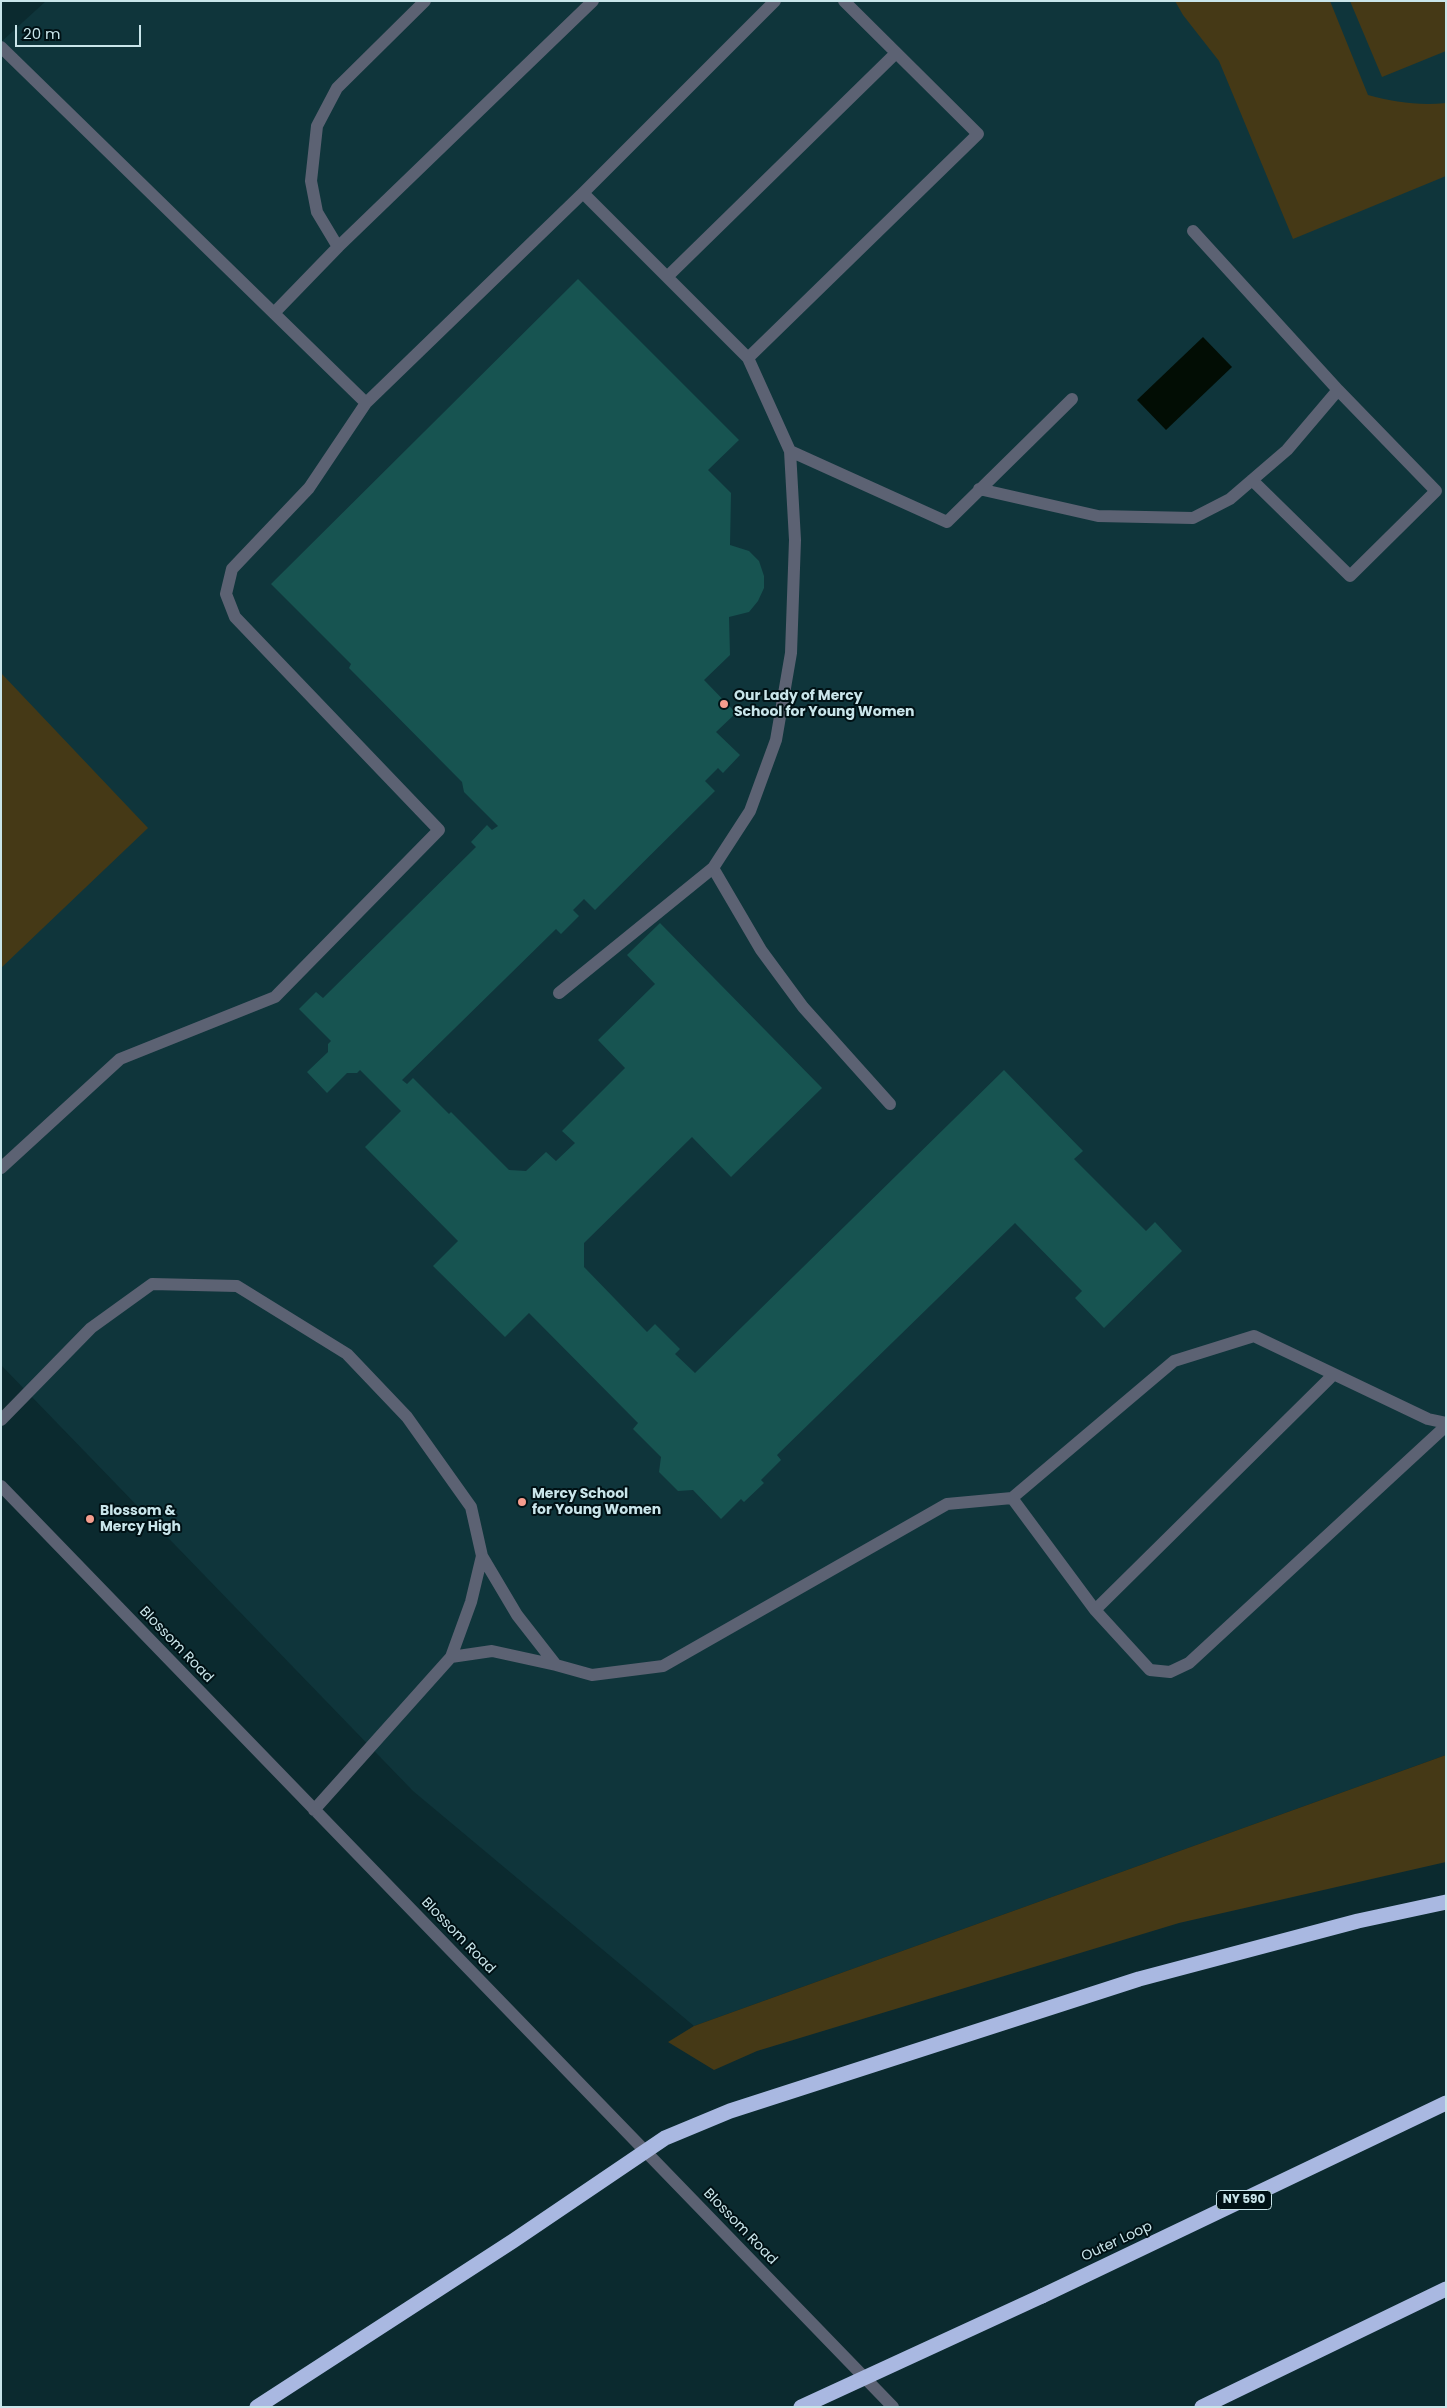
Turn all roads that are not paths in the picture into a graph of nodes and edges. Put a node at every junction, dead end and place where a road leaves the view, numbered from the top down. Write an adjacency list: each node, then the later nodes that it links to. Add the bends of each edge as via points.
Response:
1 (424, 1): 9 (street, via 336,88 317,126 311,181 317,212)
2 (593, 1): 9 (street)
3 (775, 1): 7 (street)
4 (844, 1): 6 (street)
5 (1, 47): 11 (street)
6 (896, 53): 10 (street); 12 (street, via 978,134)
7 (583, 193): 10 (street); 15 (street)
8 (1193, 231): 13 (street)
9 (338, 247): 11 (street)
10 (667, 277): 12 (street)
11 (274, 313): 15 (street)
12 (748, 358): 16 (street)
13 (1338, 390): 17 (street, via 1286,450); 17 (street, via 1436,492 1350,576)
14 (1072, 399): 18 (street)
15 (366, 404): 22 (street, via 309,488 232,569 226,594 235,618 439,830 275,997 120,1059)
16 (790, 451): 18 (street, via 947,522); 19 (street, via 795,540 791,653 776,740 750,812)
17 (1252, 480): 18 (street, via 1230,499 1193,518 1098,516)
18 (979, 489)
19 (713, 868): 20 (street); 21 (street, via 761,950 803,1007)
20 (559, 993)
21 (890, 1104)
22 (1, 1168)
23 (1334, 1374): 25 (street); 27 (street, via 1254,1336 1174,1361); 29 (street)
24 (1, 1420): 28 (street, via 91,1328 152,1284 237,1286 347,1354 407,1417 471,1507)
25 (1446, 1425): 29 (street, via 1189,1663 1170,1672 1150,1670)
26 (1, 1486): 32 (street, Blossom Road)
27 (1012, 1498): 29 (street); 31 (street, via 947,1504 663,1666 592,1675)
28 (482, 1556): 30 (street, via 471,1602); 31 (street, via 517,1615)
29 (1095, 1610)
30 (451, 1657): 31 (street, via 492,1652); 32 (street)
31 (556, 1665)
32 (314, 1810): 35 (street, Blossom Road)
33 (1446, 1902): 35 (highway, via 1358,1921 1138,1979 730,2111 683,2129)
34 (1446, 2103): 38 (highway, Outer Loop / NY 590, bridge)
35 (645, 2150): 37 (highway, via 513,2241); 39 (street, Blossom Road)
36 (1446, 2289): 40 (highway)
37 (257, 2407)
38 (801, 2407)
39 (893, 2407)
40 (1202, 2407)

